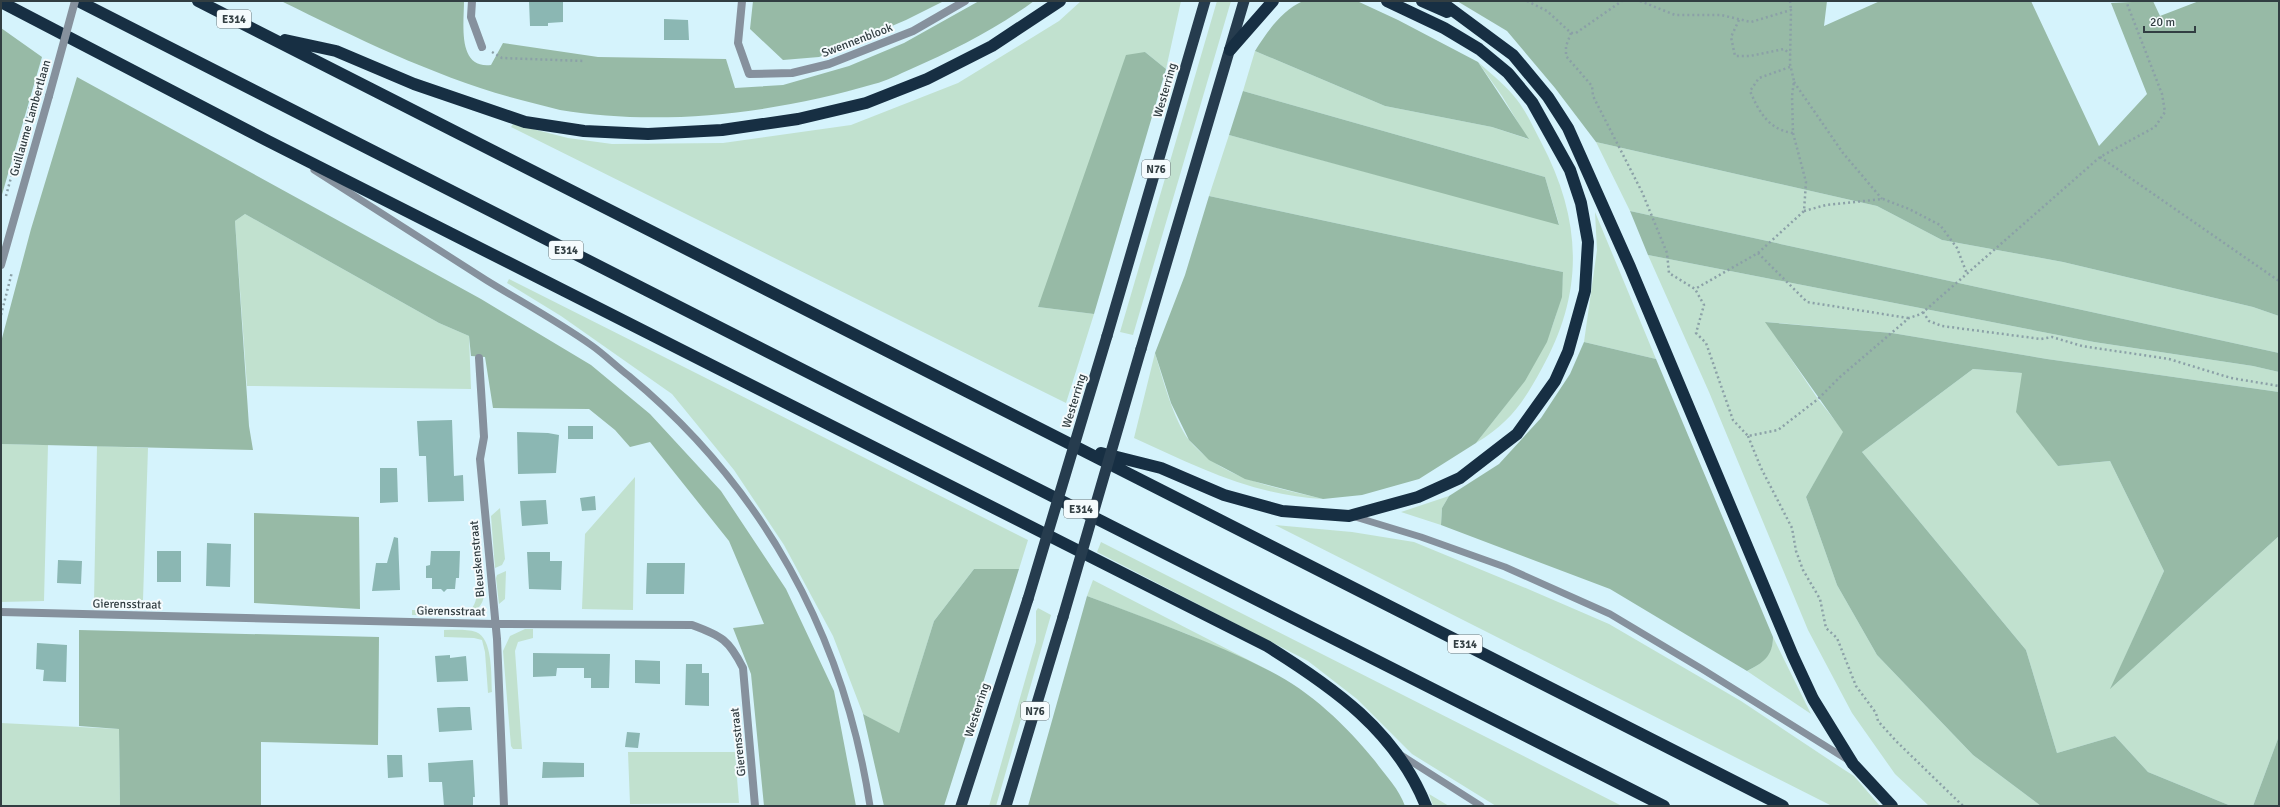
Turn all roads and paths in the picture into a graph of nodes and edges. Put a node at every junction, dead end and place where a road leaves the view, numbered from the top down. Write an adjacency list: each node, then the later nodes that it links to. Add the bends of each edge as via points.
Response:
1 (75, 1): 37 (street, Guillaume Lambertlaan, bridge)
2 (78, 1): 59 (highway, E314)
3 (198, 1): 24 (highway, E314)
4 (472, 1): 25 (street, via 471,17)
5 (742, 1): 6 (street, Swennenblook, via 738,43 749,74 792,74 829,64 912,31)
6 (965, 1)
7 (1060, 1): 24 (highway, via 992,46 927,79 866,103 798,119 722,130 648,134 584,131 525,122 414,84 336,51)
8 (1205, 1): 55 (highway, Westerring / N76, bridge, via 1028,599)
9 (1244, 1): 26 (highway, N76)
10 (1273, 1): 26 (highway)
11 (1387, 1): 47 (highway, via 1444,28 1479,49 1508,73 1532,102 1570,170 1581,203 1588,242 1585,291 1568,352 1555,381 1517,434 1460,478 1418,497)
12 (1422, 1): 21 (highway)
13 (1440, 1): 21 (highway)
14 (1527, 1): 23 (path, via 1547,11)
15 (1622, 1): 23 (path, via 1576,32)
16 (1640, 1): 22 (path, via 1675,15 1721,15)
17 (1790, 1): 20 (path)
18 (2126, 1): 33 (path, via 2162,94 2164,112 2155,127)
19 (1, 2): 32 (highway)
20 (1791, 10): 22 (path, via 1751,22); 27 (path)
21 (1459, 17): 51 (highway, via 1513,55 1548,98 1568,128 1630,267 1793,656 1813,699)
22 (1739, 20): 27 (path, via 1731,37 1736,56 1750,56 1784,49)
23 (1571, 32): 40 (path, via 1566,46 1566,56 1592,86 1593,96 1642,192 1667,253 1669,273)
24 (270, 37): 46 (highway, E314)
25 (482, 47): 28 (path, via 502,58)
26 (1230, 50): 56 (highway, N76, bridge)
27 (1790, 54): 29 (path)
28 (584, 61)
29 (1790, 67): 30 (path); 31 (path, via 1759,78 1750,91 1758,109 1777,130)
30 (1794, 81): 31 (path); 34 (path, via 1843,153)
31 (1793, 133): 35 (path, via 1806,182)
32 (268, 141): 50 (highway, via 1267,646 1319,678 1360,713); 54 (lane, via 591,345 664,406 726,472 773,537 810,606 841,686 865,776)
33 (2100, 157): 38 (path); 39 (path)
34 (1883, 199): 35 (path, via 1826,205); 38 (path, via 1940,225 1957,248)
35 (1804, 211): 36 (path)
36 (1758, 253): 40 (path); 42 (path, via 1807,302)
37 (1, 265)
38 (1968, 274): 41 (path)
39 (2279, 281)
40 (1695, 289): 45 (path, via 1704,305 1696,333 1706,343 1733,420)
41 (1923, 312): 42 (path); 44 (path, via 1929,321 1942,326 2041,338 2052,337 2082,346 2169,359 2231,378)
42 (1909, 318): 45 (path, via 1818,399 1778,430)
43 (478, 358): 49 (street, Bleuskenstraat, via 484,437 480,459)
44 (2279, 386)
45 (1748, 436): 62 (path, via 1761,468 1792,528 1803,570 1820,599 1826,628 1837,638 1856,686 1876,714 1878,721)
46 (1075, 446): 47 (highway, via 1161,468 1224,495 1282,511); 60 (highway, E314)
47 (1349, 516): 51 (lane, via 1421,537 1505,567 1610,614)
48 (1, 612): 49 (street, Gierensstraat)
49 (494, 624): 52 (street, Bleuskenstraat); 53 (street, Gierensstraat, via 692,625 716,634 732,647 743,668)
50 (1399, 754): 57 (highway); 58 (lane)
51 (1853, 764): 61 (highway)
52 (504, 806)
53 (755, 806)
54 (870, 806)
55 (961, 806)
56 (1006, 806)
57 (1426, 806)
58 (1481, 806)
59 (1664, 806)
60 (1783, 806)
61 (1892, 806)
62 (1963, 806)

